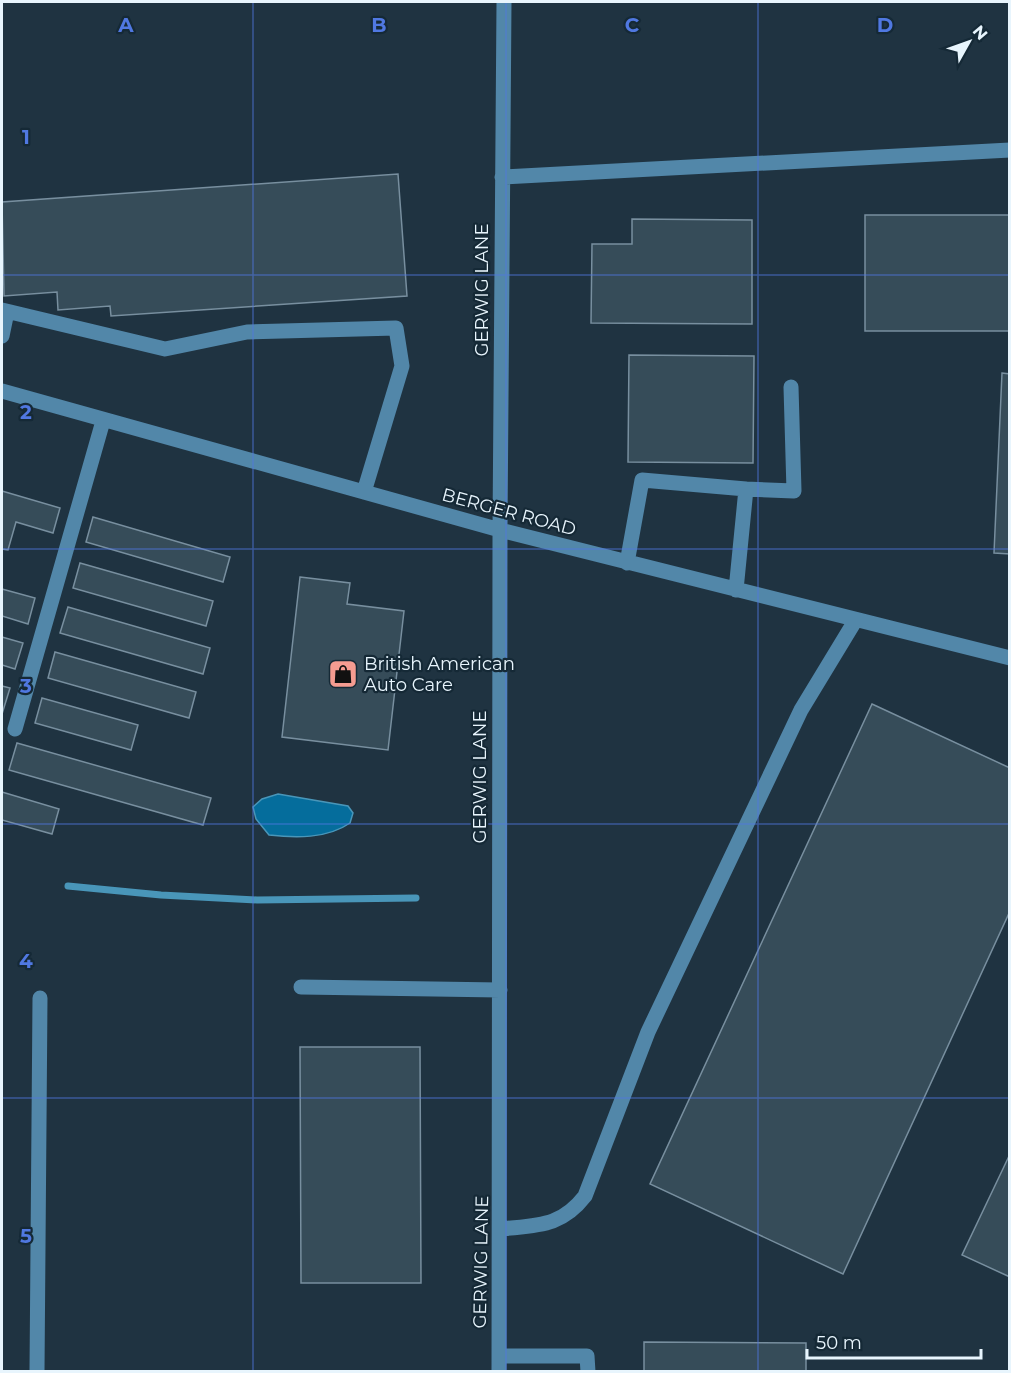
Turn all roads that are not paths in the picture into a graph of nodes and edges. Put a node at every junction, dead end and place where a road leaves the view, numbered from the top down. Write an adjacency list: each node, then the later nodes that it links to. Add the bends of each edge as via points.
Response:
1 (504, 2): 3 (street, GERWIG LANE)
2 (1010, 150): 3 (street)
3 (502, 177): 11 (street, GERWIG LANE)
4 (4, 311): 5 (street); 10 (street, via 165,349 247,332 396,327 402,366)
5 (2, 336)
6 (791, 387): 9 (street, via 794,490)
7 (2, 391): 8 (street, BERGER ROAD)
8 (103, 421): 10 (street, BERGER ROAD); 16 (street)
9 (746, 489): 12 (street, via 642,480); 13 (street)
10 (364, 492): 11 (street, BERGER ROAD)
11 (500, 530): 12 (street, BERGER ROAD); 18 (street, GERWIG LANE)
12 (627, 563): 13 (street, BERGER ROAD)
13 (736, 590): 14 (street, BERGER ROAD)
14 (855, 621): 15 (street, BERGER ROAD); 20 (street, via 801,710 651,1024 585,1196 572,1212 555,1222)
15 (1010, 658)
16 (15, 729)
17 (301, 987): 18 (street)
18 (500, 990): 20 (street, GERWIG LANE)
19 (40, 998): 22 (street)
20 (501, 1230): 21 (street, GERWIG LANE)
21 (499, 1364): 23 (street, via 588,1356)
22 (37, 1371)
23 (588, 1371)

